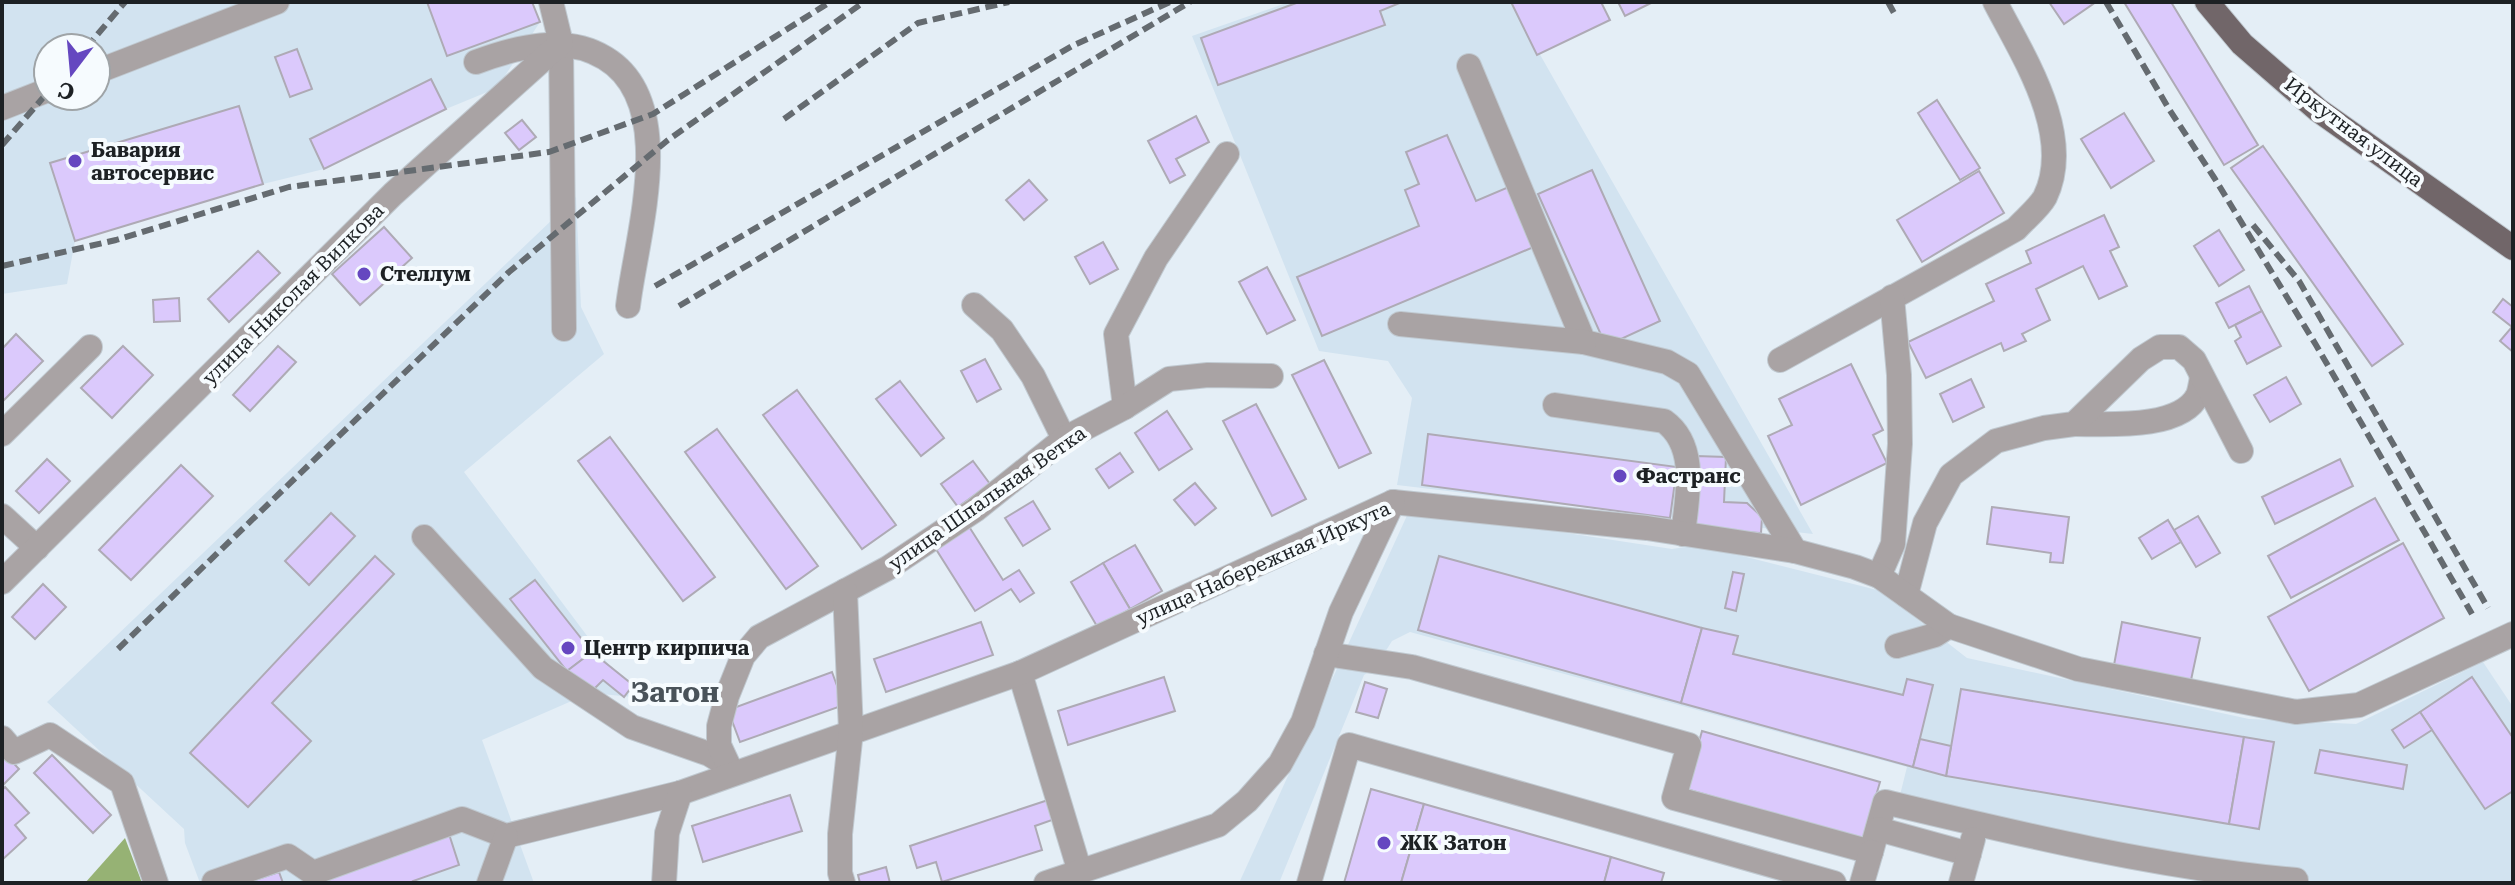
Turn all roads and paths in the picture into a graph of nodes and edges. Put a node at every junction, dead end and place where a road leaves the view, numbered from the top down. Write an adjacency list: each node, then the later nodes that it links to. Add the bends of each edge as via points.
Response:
1 (277, 2): 7 (street)
2 (551, 2): 5 (street)
3 (1995, 2): 13 (street, via 2043,93 2056,163 2044,199 2016,229)
4 (2207, 2): 12 (main road, Иркутная улица, via 2242,44 2318,110)
5 (561, 43): 6 (street); 15 (street, via 589,49 614,63 635,88 645,117 646,184); 17 (street); 33 (street, улица Николая Вилкова, via 393,194)
6 (476, 62)
7 (112, 66)
8 (1469, 66): 18 (street)
9 (32, 96): 10 (street)
10 (2, 108)
11 (1227, 154): 24 (street, via 1156,258 1116,334)
12 (2513, 248)
13 (1892, 297): 20 (street); 35 (street, via 1900,444 1893,544)
14 (974, 305): 27 (street, via 1002,330 1033,376)
15 (628, 306)
16 (1400, 324): 18 (street)
17 (564, 329)
18 (1584, 342): 34 (street, via 1667,362 1688,374)
19 (90, 347): 26 (street)
20 (1780, 360)
21 (1271, 376): 24 (street, улица Шпальная Ветка, via 1169,379)
22 (2202, 377): 25 (street, via 2197,398 2177,414 2147,423); 25 (street, via 2179,347 2160,347); 28 (street)
23 (1555, 405): 31 (street, via 1664,421 1676,430 1686,452)
24 (1125, 407): 27 (street, улица Шпальная Ветка)
25 (2074, 424): 38 (street, via 1996,441 1951,475 1925,523)
26 (2, 434)
27 (1064, 439): 37 (street, улица Шпальная Ветка, via 975,510)
28 (2241, 451)
29 (1393, 502): 31 (street, улица Набережная Иркута); 42 (street); 43 (street, улица Набережная Иркута)
30 (2, 516): 33 (street)
31 (1683, 534): 34 (street, улица Набережная Иркута)
32 (424, 537): 46 (street, via 543,668 632,727 709,754)
33 (37, 548): 36 (street, улица Николая Вилкова)
34 (1795, 551): 35 (street, улица Набережная Иркута)
35 (1879, 576): 38 (street, улица Набережная Иркута)
36 (2, 582)
37 (845, 591): 44 (street); 46 (street, улица Шпальная Ветка, via 759,637 743,656 719,726 719,745)
38 (1906, 595): 39 (street, улица Набережная Иркута)
39 (1949, 626): 40 (street, улица Набережная Иркута, via 2078,669 2296,712 2359,705); 41 (street)
40 (2513, 634)
41 (1897, 646)
42 (1326, 654): 50 (street, via 1412,667 1689,745 1674,798); 52 (street, via 1303,722 1280,764 1247,801 1218,825)
43 (1020, 673): 44 (street, улица Набережная Иркута); 52 (street)
44 (851, 731): 46 (street, улица Набережная Иркута); 59 (street, via 840,834)
45 (2, 738): 56 (street, via 14,752 50,735 122,783)
46 (729, 769): 47 (street, улица Набережная Иркута)
47 (680, 793): 49 (street, улица Набережная Иркута); 58 (street, via 667,833)
48 (1978, 824): 50 (street, via 1885,802); 51 (street); 55 (street)
49 (506, 836): 53 (street, via 462,819); 57 (street)
50 (1875, 840): 51 (street); 63 (street)
51 (1969, 854): 64 (street)
52 (1080, 872): 60 (street)
53 (315, 878): 54 (street, via 288,856)
54 (214, 882)
55 (2303, 882)
56 (156, 883)
57 (489, 883)
58 (664, 883)
59 (843, 883)
60 (1046, 883)
61 (1309, 883): 62 (street, via 1349,745)
62 (1834, 883)
63 (1862, 883)
64 (1961, 883)

